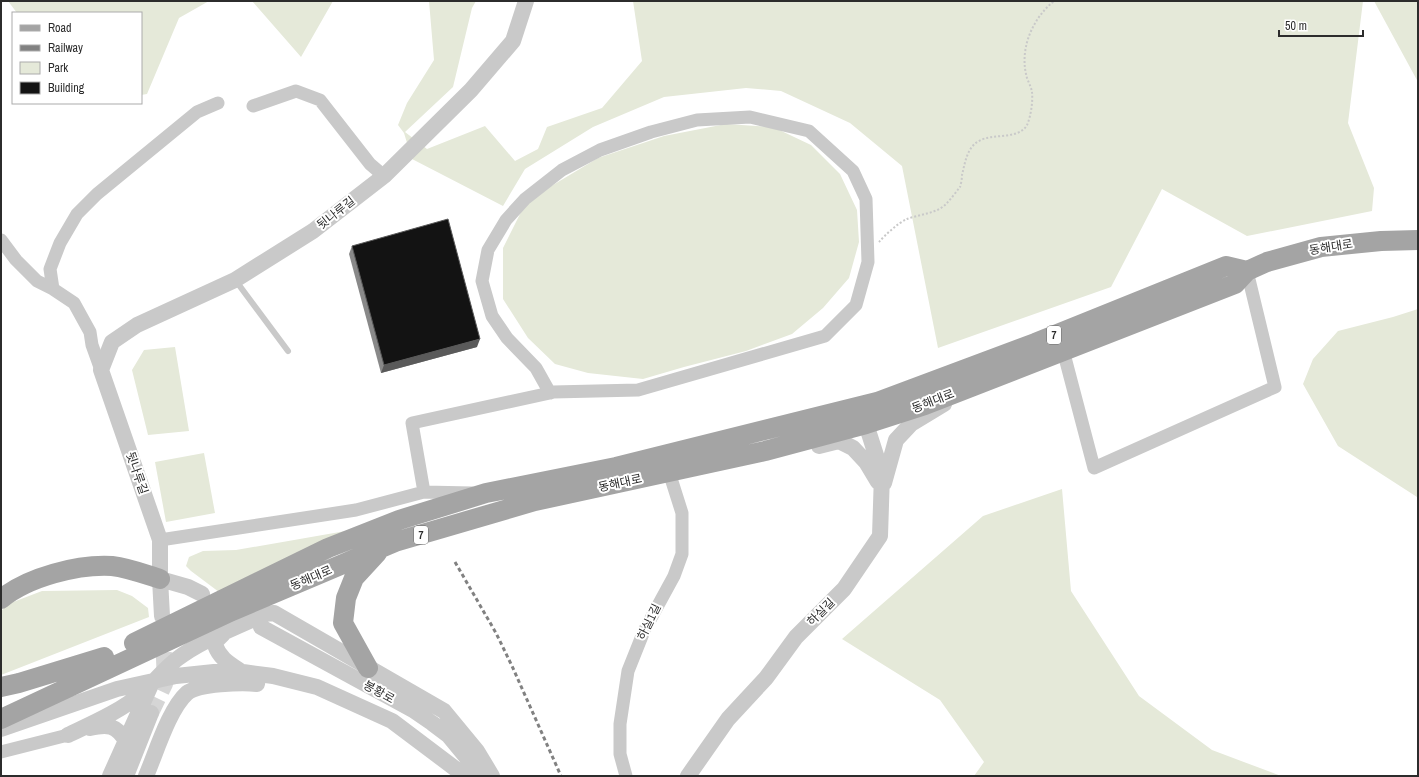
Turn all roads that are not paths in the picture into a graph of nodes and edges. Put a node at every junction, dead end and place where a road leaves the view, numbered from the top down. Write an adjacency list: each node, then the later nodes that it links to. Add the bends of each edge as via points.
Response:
1 (526, 1): 4 (street, 뒷나루길, via 513,41 471,90)
2 (218, 103): 9 (street, via 197,112 97,194 78,214 60,243 50,269)
3 (253, 106): 4 (street, via 296,91 320,100 370,164)
4 (384, 176): 8 (street, 뒷나루길, via 313,231)
5 (1, 240): 9 (street, 뒷나루길, via 37,281)
6 (1418, 240): 7 (main road, 동해대로 / 7, via 1381,240 1321,247 1267,262)
7 (1247, 271): 10 (main road, 동해대로 / 7, via 1235,284); 10 (street, via 1275,387 1094,468); 15 (main road, 동해대로 / 7, via 1226,266 1035,343 877,402)
8 (235, 280): 11 (lane); 12 (street, 뒷나루길, via 137,325 112,342)
9 (53, 289): 12 (street, 뒷나루길, via 74,303 90,332)
10 (1063, 350): 13 (main road, 동해대로 / 7)
11 (288, 351)
12 (100, 370): 21 (street, 뒷나루길)
13 (1006, 372): 15 (main road, 동해대로 / 7, via 925,405); 18 (street, via 982,388 947,402 911,424 896,440)
14 (550, 392): 14 (street, via 638,390 825,336 856,305 868,262 866,198 853,171 809,131 750,117 697,120 651,132 600,150 562,170 525,199 506,220 488,250 482,281 492,316 507,338 536,368); 19 (street, via 412,423)
15 (863, 416): 16 (main road, 동해대로 / 7); 18 (street, 하실길, via 882,474); 20 (main road, 동해대로 / 7)
16 (765, 451): 17 (main road, 동해대로 / 7); 18 (street, via 816,447 839,441 853,448 866,462)
17 (669, 472): 22 (main road, 동해대로 / 7, via 535,502); 49 (street, 하실1길, via 682,513 682,554 674,576 644,631 628,671 620,724 620,754)
18 (882, 488): 50 (street, 하실길, via 880,536 844,589 796,637 766,678 728,719)
19 (424, 492): 20 (street); 21 (street, via 356,510)
20 (486, 493): 30 (main road, 동해대로 / 7, via 398,520 328,548)
21 (160, 540): 23 (street, 뒷나루길)
22 (381, 548): 31 (main road, via 354,578 346,598 343,623); 38 (main road, 동해대로 / 7, via 232,611)
23 (160, 579): 24 (street); 25 (main road, via 112,566 88,567 40,579 21,586); 26 (main road, via 115,573 84,573 57,577 36,583); 27 (street, 뒷나루길)
24 (202, 594)
25 (1, 599)
26 (1, 603)
27 (162, 616)
28 (261, 627): 47 (street, 봉황로, via 413,710 448,735)
29 (223, 634): 31 (street, via 264,614 274,613); 32 (street, via 214,645 217,652 225,661); 33 (street, via 195,646)
30 (104, 657): 34 (main road); 36 (main road, 동해대로 / 7)
31 (368, 668): 48 (street, via 444,711 477,751)
32 (243, 672): 33 (street, via 214,672); 35 (street, via 317,687)
33 (154, 680): 39 (street, via 117,689); 40 (street, via 125,705); 41 (street)
34 (1, 686)
35 (333, 694): 45 (street, via 242,682 197,688 188,692 175,707); 46 (street, via 392,721)
36 (1, 705)
37 (151, 713): 44 (street)
38 (1, 719)
39 (1, 729)
40 (68, 734): 41 (street, via 106,726 118,731); 42 (street)
41 (126, 742): 43 (street)
42 (1, 752)
43 (110, 776)
44 (126, 776)
45 (146, 776)
46 (465, 776)
47 (482, 776)
48 (492, 776)
49 (626, 776)
50 (688, 776)

